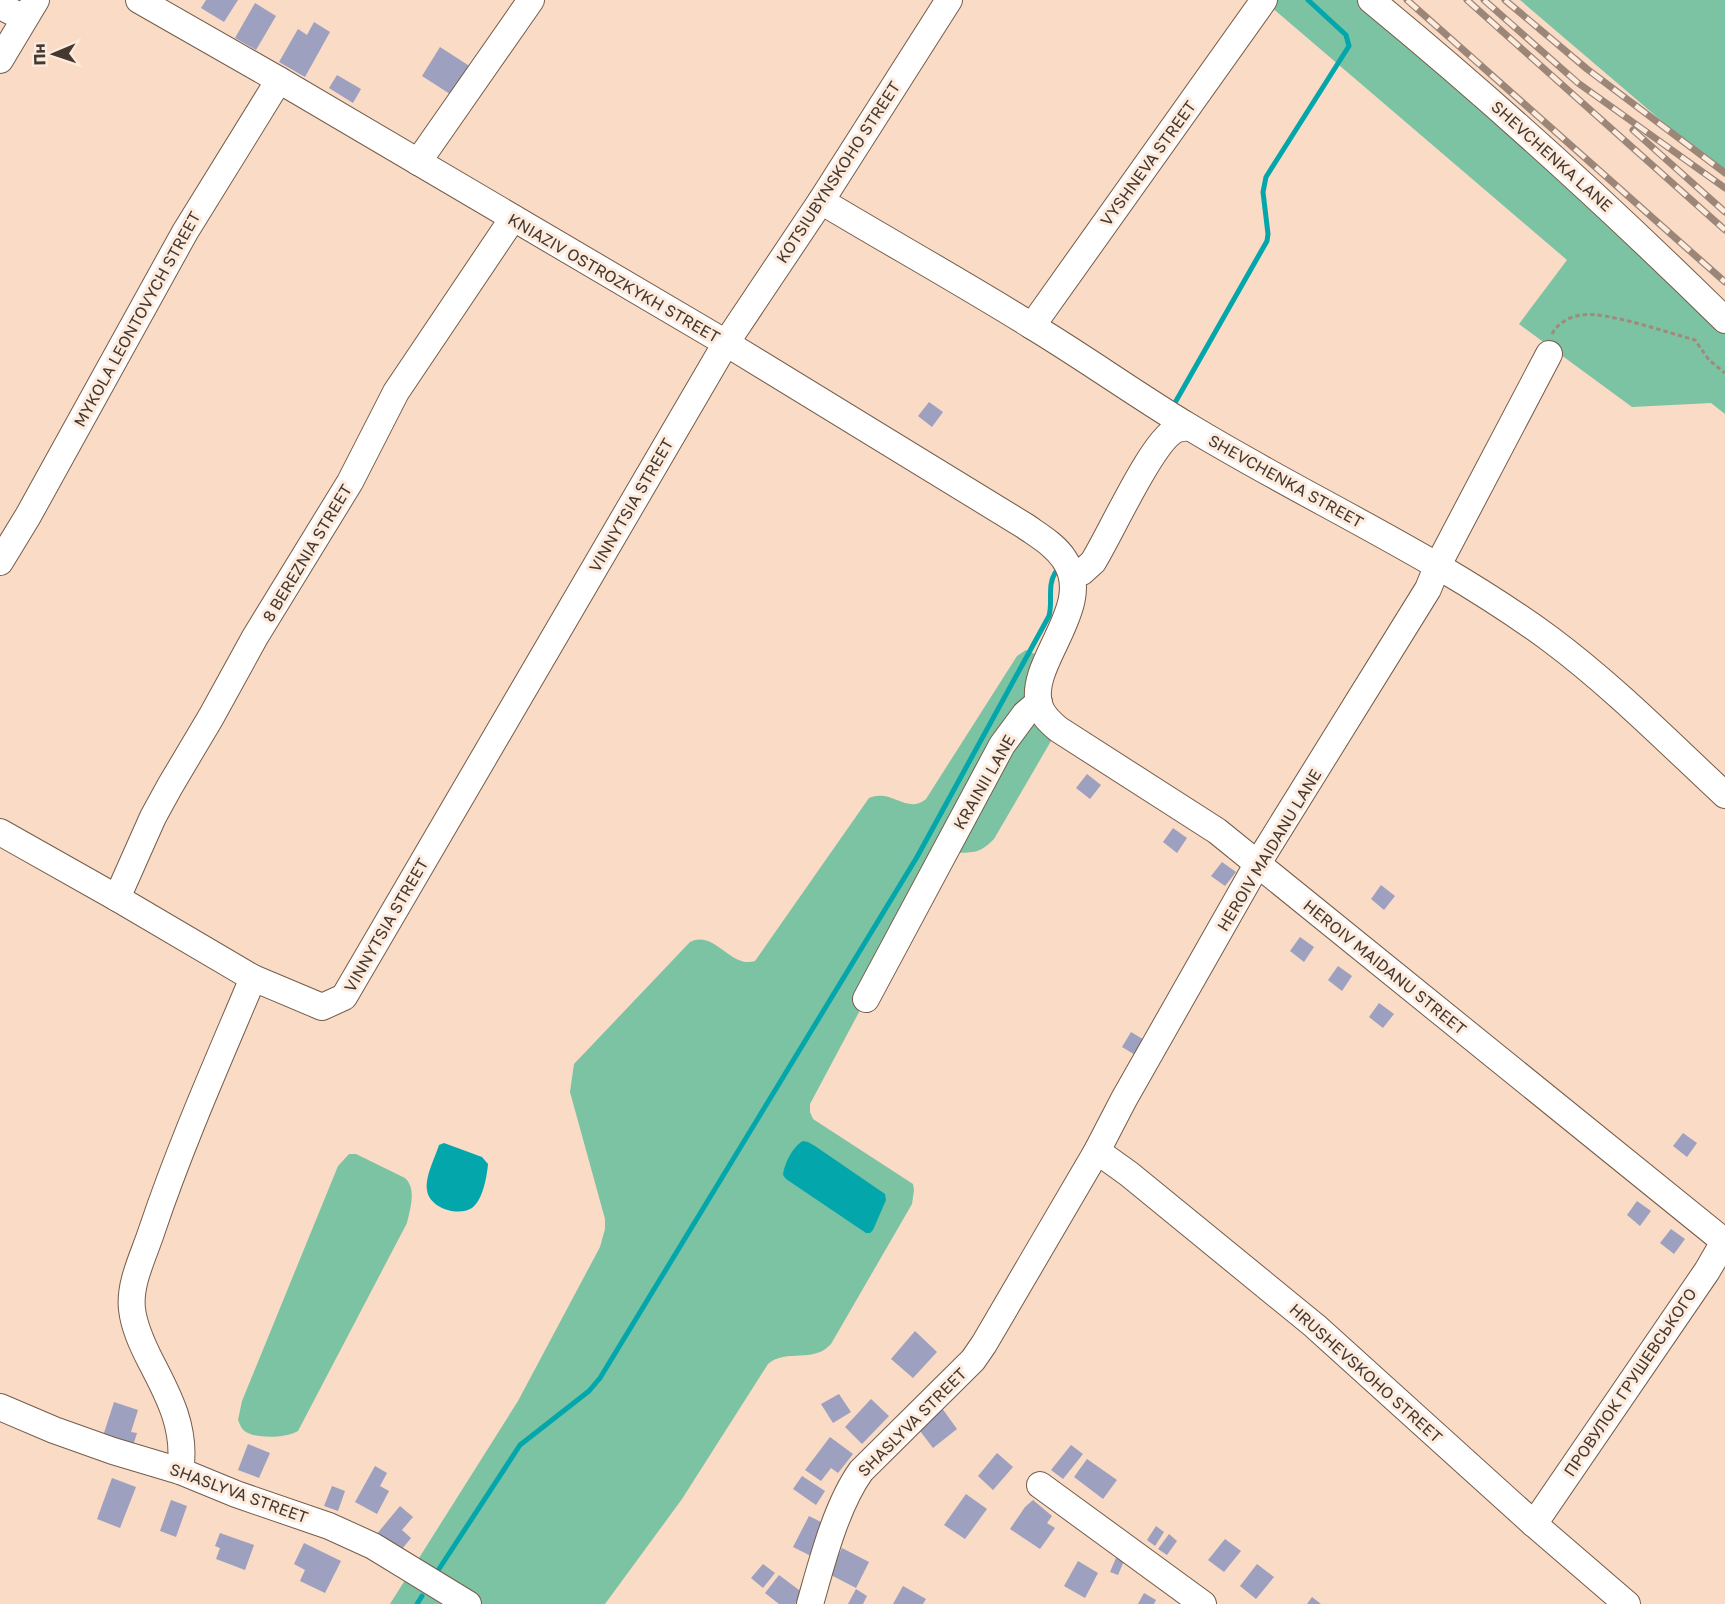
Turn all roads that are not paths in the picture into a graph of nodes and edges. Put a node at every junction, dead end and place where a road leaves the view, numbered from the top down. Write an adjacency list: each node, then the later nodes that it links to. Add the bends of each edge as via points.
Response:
1 (139, 0): 9 (street, KNIAZIV OSTROZKYKH STREET)
2 (531, 0): 10 (street)
3 (949, 0): 11 (street, KOTSIUBYNSKOHO STREET)
4 (1264, 0): 14 (street, VYSHNEVA STREET)
5 (1371, 0): 13 (street, SHEVCHENKA LANE, via 1460,73 1617,215)
6 (0, 6): 7 (street)
7 (30, 9): 8 (street)
8 (0, 60)
9 (279, 80): 10 (street, KNIAZIV OSTROZKYKH STREET); 18 (street, MYKOLA LEONTOVYCH STREET, via 185,232)
10 (418, 162): 12 (street, KNIAZIV OSTROZKYKH STREET)
11 (821, 201): 14 (street, SHEVCHENKA STREET); 15 (street, KOTSIUBYNSKOHO STREET)
12 (513, 218): 15 (street, KNIAZIV OSTROZKYKH STREET); 25 (street, 8 BEREZNIA STREET, via 396,392 350,482 170,786)
13 (1725, 320)
14 (1032, 326): 17 (street, SHEVCHENKA STREET)
15 (726, 344): 20 (street, KNIAZIV OSTROZKYKH STREET, via 1036,534 1061,555); 26 (street, VINNYTSIA STREET, via 344,997 322,1007)
16 (1549, 354): 19 (street, HEROIV MAIDANU LANE)
17 (1189, 427): 19 (street, SHEVCHENKA STREET); 20 (street, via 1174,431 1160,444 1093,562)
18 (0, 562)
19 (1437, 567): 22 (street, SHEVCHENKA STREET, via 1550,639 1641,716); 24 (street, HEROIV MAIDANU LANE, via 1428,589)
20 (1072, 576): 21 (street, via 1071,602 1044,669)
21 (1039, 702): 24 (street, HEROIV MAIDANU STREET, via 1046,718 1058,729 1217,831); 27 (street, KRAINII LANE, via 1002,745)
22 (1725, 795)
23 (0, 832): 25 (street, VINNYTSIA STREET)
24 (1258, 863): 28 (street, HEROIV MAIDANU LANE); 29 (street, HEROIV MAIDANU STREET)
25 (117, 898): 26 (street, VINNYTSIA STREET)
26 (253, 978): 32 (street, via 172,1172 133,1286 134,1323 176,1416 182,1442)
27 (866, 999)
28 (1097, 1151): 30 (street, HEROIV MAIDANU LANE); 34 (street, HRUSHEVSKOHO STREET, via 1315,1326)
29 (1725, 1241): 34 (street, ПРОВУЛОК ГРУШЕВСЬКОГО)
30 (984, 1344): 36 (street, SHASLYVA STREET, via 850,1486)
31 (0, 1407): 32 (street, SHASLYVA STREET, via 94,1444)
32 (180, 1471): 35 (street, SHASLYVA STREET, via 373,1546)
33 (1040, 1485): 37 (street)
34 (1534, 1524): 38 (street, HRUSHEVSKOHO STREET)
35 (468, 1604)
36 (810, 1604)
37 (1203, 1604)
38 (1627, 1604)

